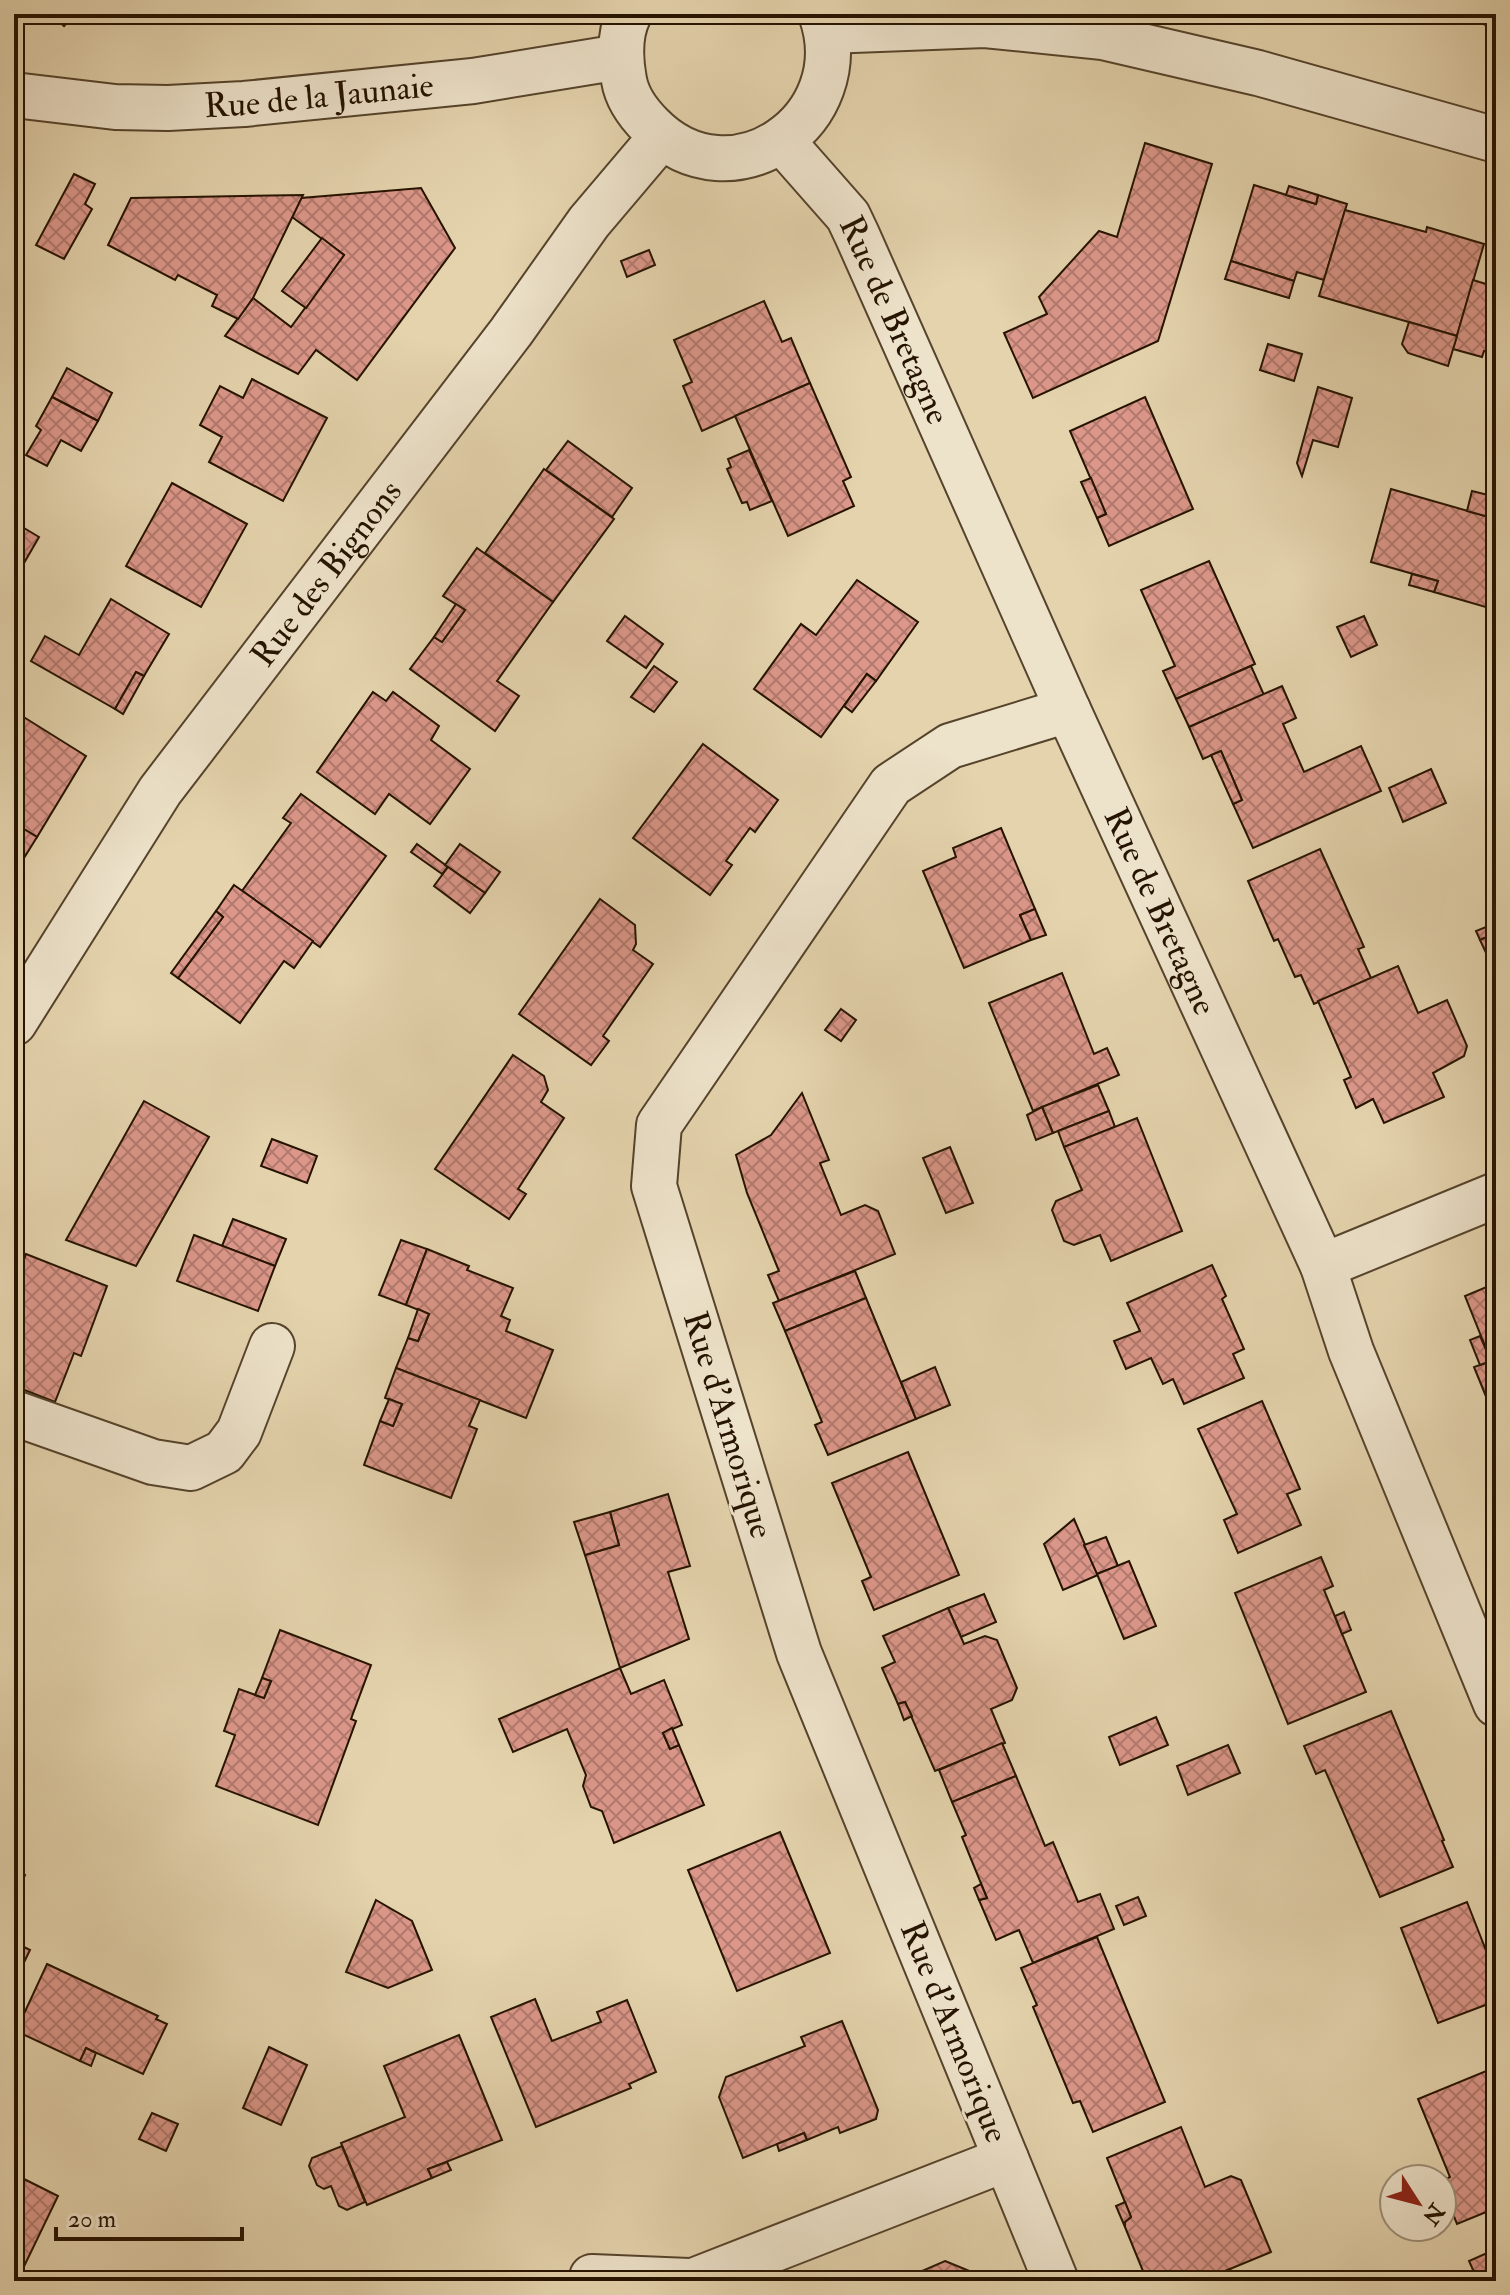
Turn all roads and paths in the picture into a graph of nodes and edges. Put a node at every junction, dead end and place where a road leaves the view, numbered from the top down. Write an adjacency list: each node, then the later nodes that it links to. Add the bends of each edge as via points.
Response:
1 (629, 14): 3 (street)
2 (824, 23): 6 (street, via 985,25 1103,37 1258,73); 7 (street, via 829,56 825,81 801,125)
3 (620, 57): 4 (street, Rue de la Jaunaie, via 473,81 244,104 115,107); 5 (street, via 626,91 639,115)
4 (14, 95)
5 (661, 137): 7 (street, via 707,157 733,158); 9 (street, Rue des Bignons, via 589,222 160,791)
6 (1496, 140)
7 (782, 141): 8 (street, Rue de Bretagne, via 848,216)
8 (1068, 710): 11 (street, Rue de Bretagne); 15 (street, Rue d'Armorique, via 950,746 891,785 659,1125 654,1186 799,1653)
9 (14, 1023)
10 (1496, 1195): 11 (street)
11 (1323, 1266): 14 (street, Rue de Bretagne, via 1351,1351)
12 (272, 1346): 13 (street, via 239,1432 224,1452 191,1468 153,1462)
13 (14, 1413)
14 (1496, 1704)
15 (1006, 2159): 17 (street); 18 (street, Rue d'Armorique)
16 (592, 2277): 17 (street)
17 (691, 2281)
18 (1056, 2281)

